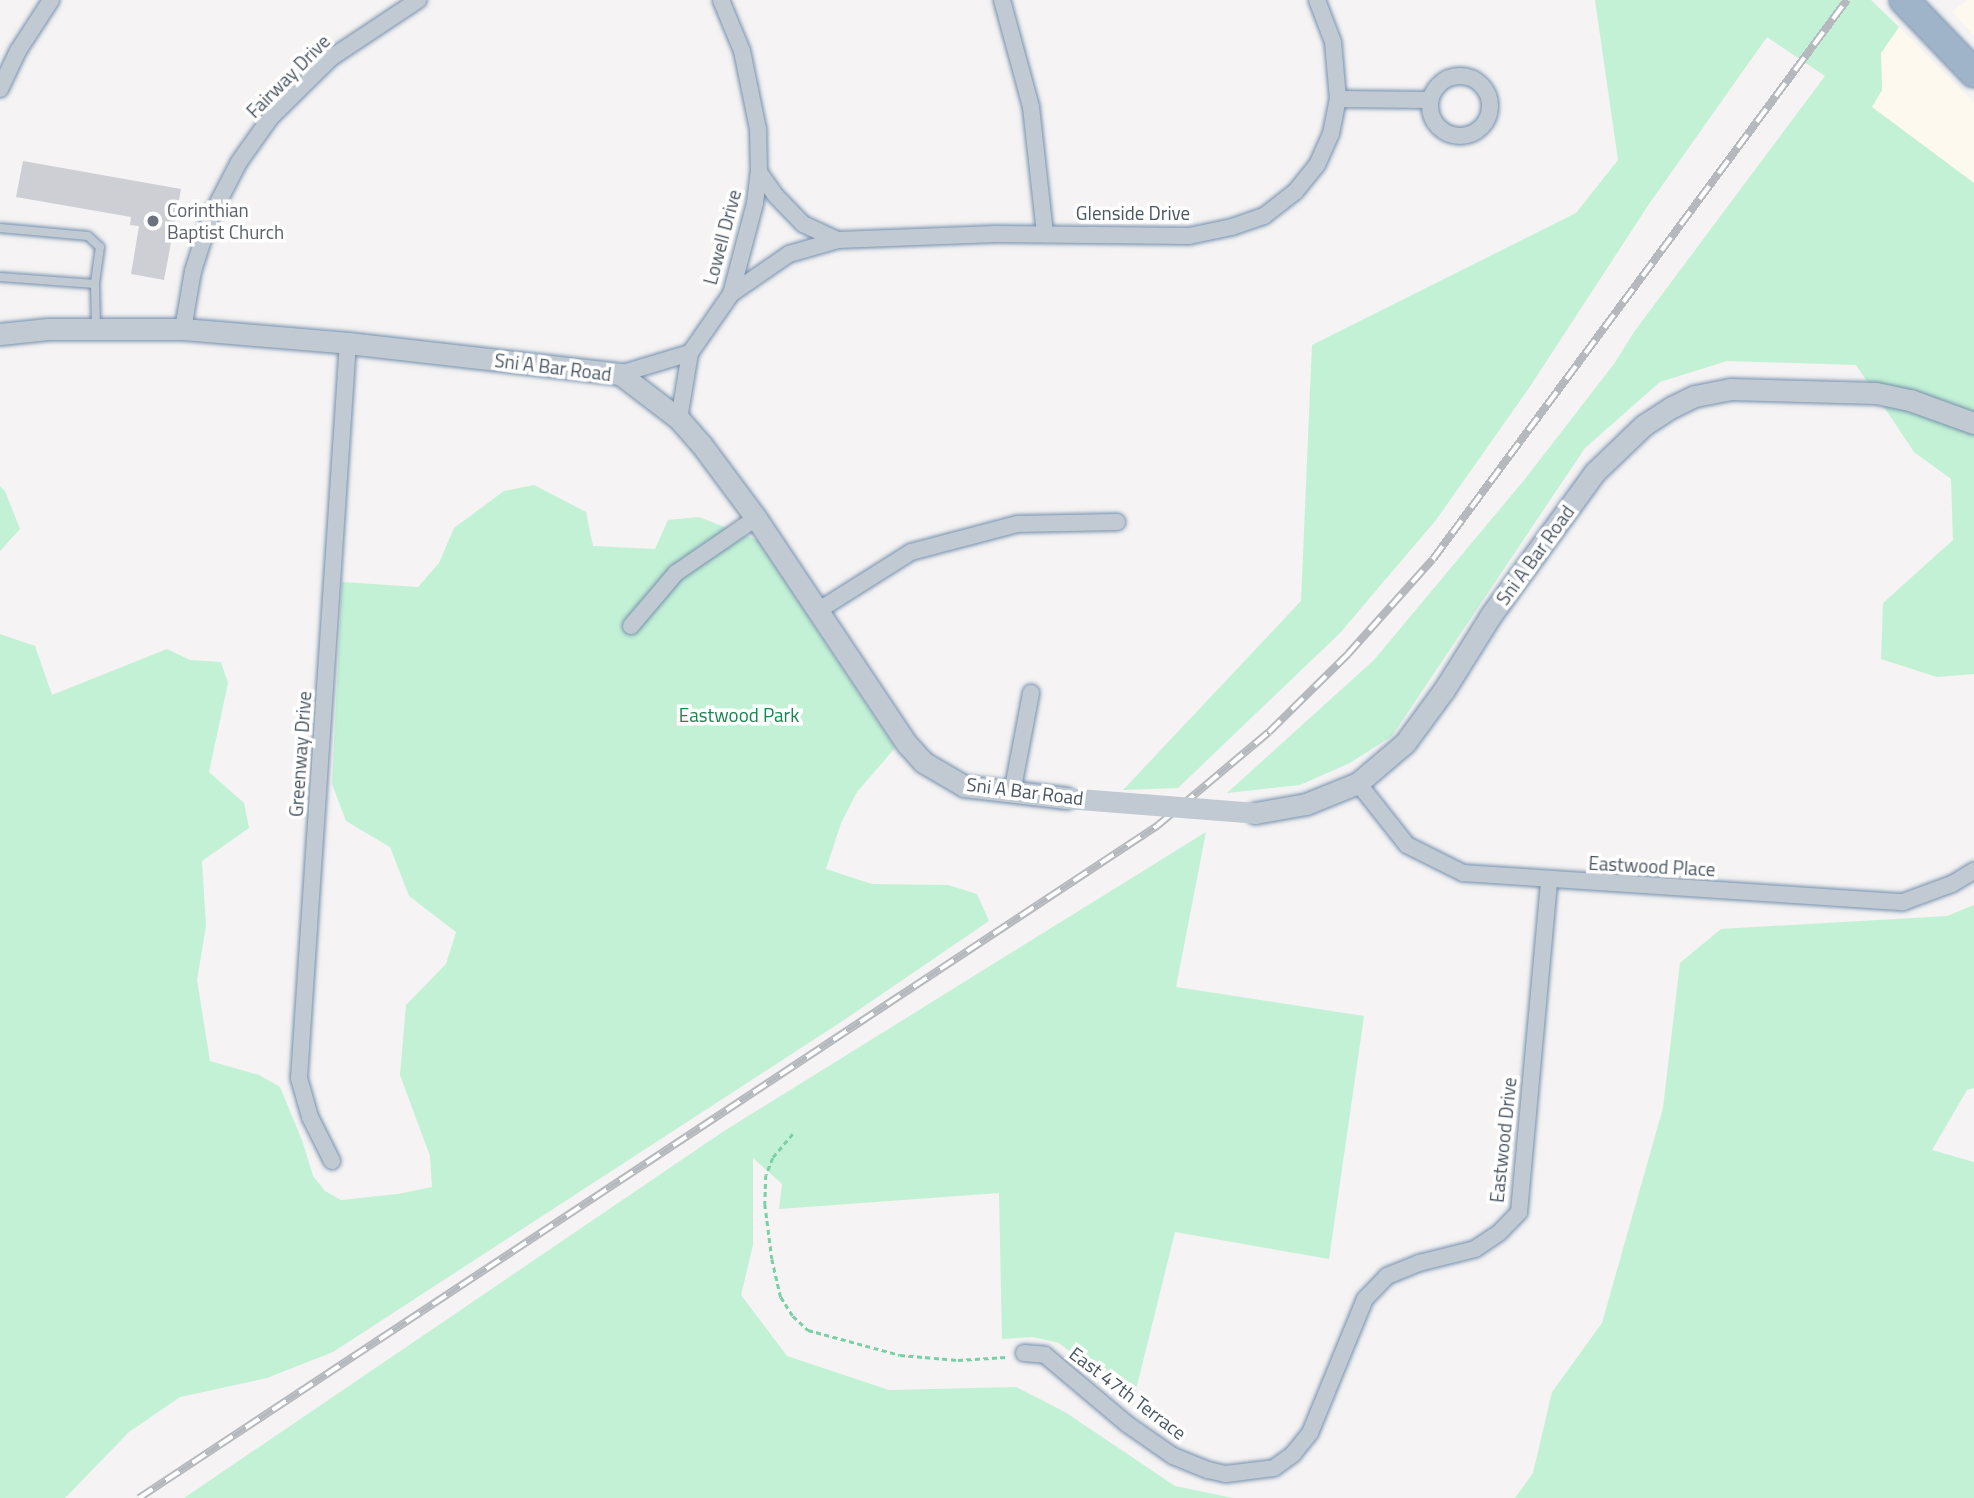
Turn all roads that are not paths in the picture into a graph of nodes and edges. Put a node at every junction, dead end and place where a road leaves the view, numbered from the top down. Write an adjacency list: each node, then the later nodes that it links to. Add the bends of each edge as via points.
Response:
1 (51, 0): 8 (street)
2 (418, 0): 19 (street, Fairway Drive, via 331,58 263,128 239,162 211,218 193,271)
3 (721, 0): 11 (street, Lowell Drive, via 742,51 758,129)
4 (1002, 0): 13 (street, via 1031,107)
5 (1317, 0): 9 (street, Glenside Drive, via 1333,42)
6 (1904, 0): 7 (highway)
7 (1974, 73)
8 (0, 89)
9 (1338, 99): 10 (street); 13 (street, Glenside Drive, via 1331,134 1317,165 1295,192 1264,216 1189,236)
10 (1428, 100)
11 (759, 172): 14 (street, Glenside Drive, via 803,224); 17 (street, Lowell Drive)
12 (0, 228): 16 (lane, via 88,236 100,247)
13 (1045, 234): 14 (street, Glenside Drive)
14 (838, 240): 17 (street, Glenside Drive, via 789,254)
15 (0, 276): 16 (lane)
16 (95, 284): 18 (lane)
17 (731, 294): 22 (street, Lowell Drive)
18 (96, 329): 19 (street, Sni A Bar Road); 20 (street, Sni A Bar Road)
19 (183, 329): 21 (street, Sni A Bar Road)
20 (0, 334)
21 (348, 343): 23 (street, Sni A Bar Road); 35 (street, Greenway Drive, via 299,1078 310,1117)
22 (690, 353): 23 (street); 24 (street, Lowell Drive)
23 (620, 374): 24 (street, Sni A Bar Road)
24 (679, 419): 26 (street, Sni A Bar Road)
25 (1974, 423): 31 (street, Sni A Bar Road, via 1910,400 1876,394 1730,389 1695,396 1672,407 1644,425 1595,472 1405,743)
26 (756, 519): 28 (street, Sni A Bar Road); 29 (street, via 676,573)
27 (1117, 522): 28 (street, via 1017,524 911,552)
28 (816, 612): 32 (street, Sni A Bar Road, via 923,762 964,786)
29 (631, 626)
30 (1031, 693): 32 (street)
31 (1358, 783): 32 (street, Sni A Bar Road, bridge, via 1306,804 1255,813); 34 (street, Eastwood Place, via 1407,845 1463,873)
32 (1012, 793)
33 (1974, 871): 34 (street, Eastwood Place, via 1903,902)
34 (1549, 881): 37 (street, Eastwood Drive, via 1519,1212 1475,1249 1387,1276 1365,1299 1310,1433 1293,1454 1274,1468 1226,1474)
35 (332, 1161)
36 (1024, 1353): 37 (street, East 47th Terrace, via 1045,1355 1173,1456)
37 (1208, 1470)

